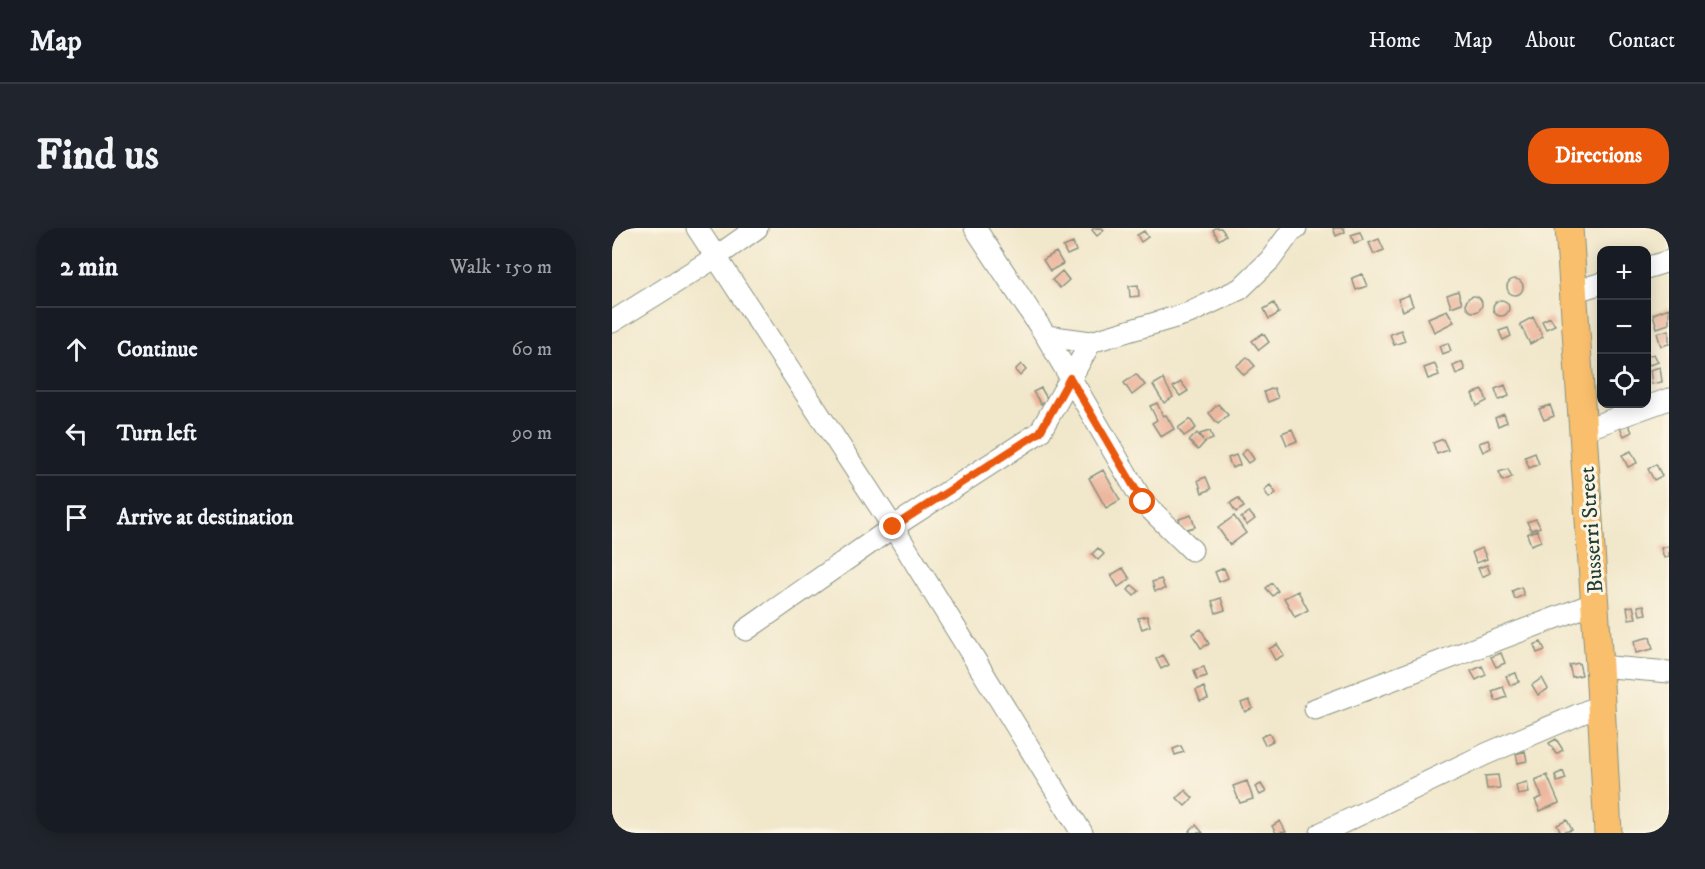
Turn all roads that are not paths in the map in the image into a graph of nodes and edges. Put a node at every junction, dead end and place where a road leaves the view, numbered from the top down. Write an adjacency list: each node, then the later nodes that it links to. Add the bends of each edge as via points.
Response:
1 (697, 228): 6 (street)
2 (757, 228): 6 (street)
3 (1296, 228): 13 (street, via 1240,289 1189,313)
4 (1569, 228): 10 (main road, Busserri Street)
5 (977, 229): 12 (street)
6 (716, 257): 11 (street); 17 (street)
7 (1669, 261): 8 (street)
8 (1651, 267)
9 (1597, 285): 10 (street)
10 (1573, 292): 16 (main road, Busserri Street)
11 (612, 322)
12 (1046, 336): 13 (street); 14 (street)
13 (1091, 342): 14 (street)
14 (1070, 378): 17 (street, via 1040,432); 18 (street, via 1143,502)
15 (1669, 399): 16 (street)
16 (1583, 430): 19 (main road, Busserri Street)
17 (893, 527): 20 (street); 25 (street)
18 (1192, 550)
19 (1594, 603): 21 (main road, Busserri Street); 24 (street)
20 (746, 630)
21 (1599, 666): 22 (street); 23 (main road, Busserri Street)
22 (1669, 672)
23 (1601, 705): 26 (street, via 1486,754); 27 (main road, Busserri Street)
24 (1315, 709)
25 (1082, 833)
26 (1321, 833)
27 (1608, 833)

